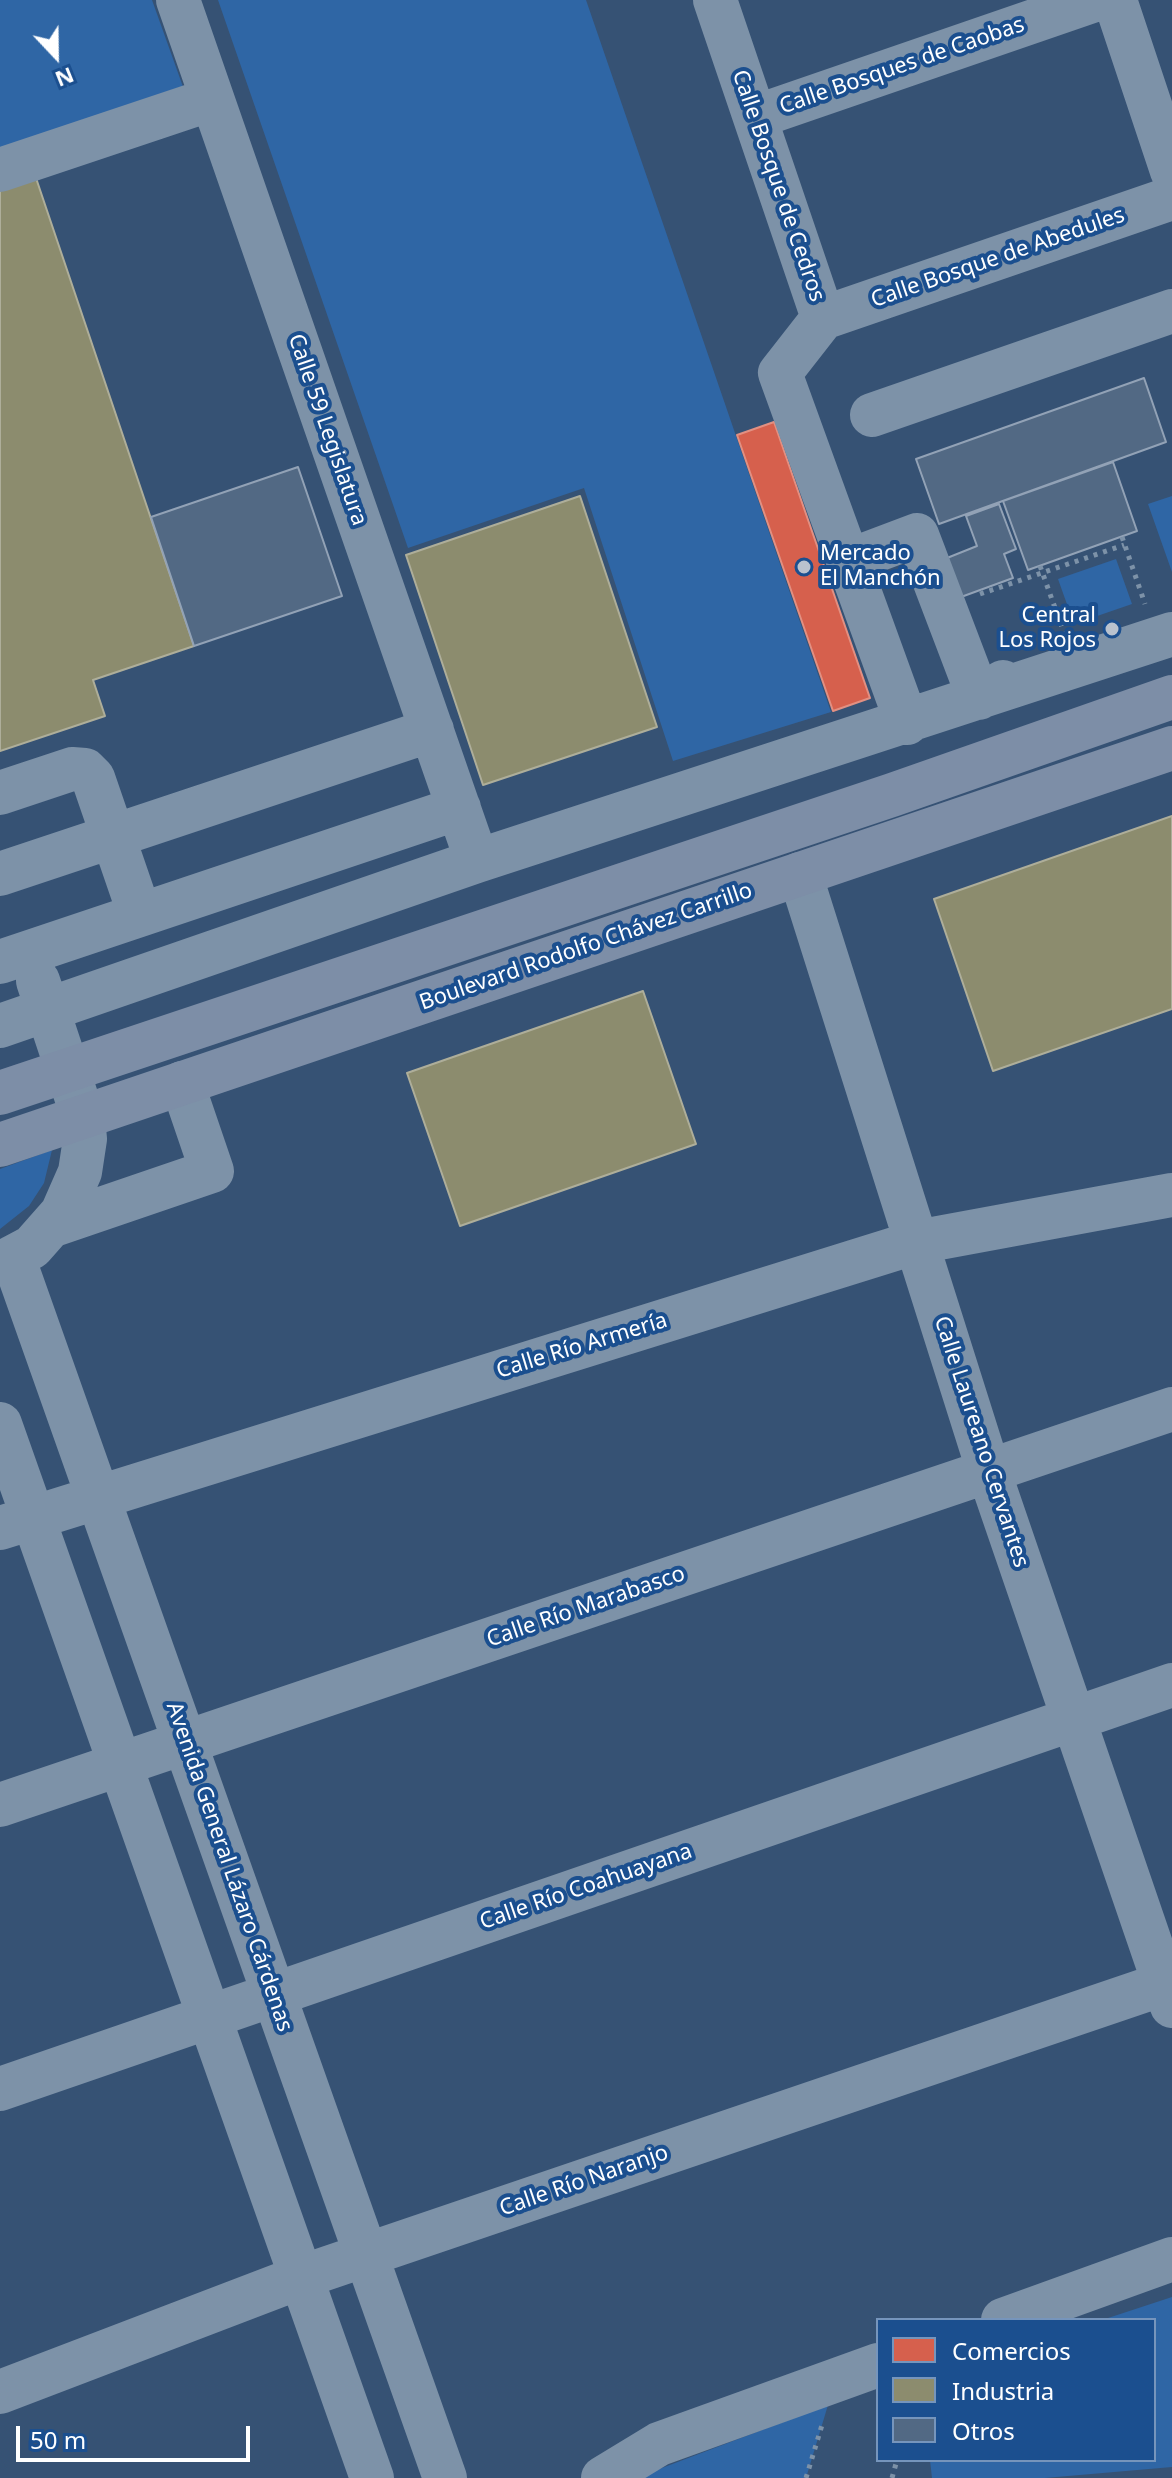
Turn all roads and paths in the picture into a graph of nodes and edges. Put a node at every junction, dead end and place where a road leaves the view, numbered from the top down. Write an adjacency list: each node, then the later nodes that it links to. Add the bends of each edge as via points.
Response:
1 (178, 0): 5 (street, Calle 59 Legislatura)
2 (715, 0): 6 (street, Calle Bosque de Cedros)
3 (1095, 0): 6 (street, Calle Bosques de Caobas)
4 (1115, 0): 8 (street)
5 (212, 99): 7 (street); 23 (street, Calle 59 Legislatura)
6 (755, 117): 11 (street, Calle Bosque de Cedros)
7 (0, 170)
8 (1172, 171)
9 (1172, 198): 11 (street, Calle Bosque de Abedules)
10 (1172, 311): 12 (street)
11 (823, 318): 15 (street, Calle Bosque de Cedros, via 780,373)
12 (872, 415)
13 (1122, 537): 14 (path)
14 (1124, 545): 16 (path); 18 (path)
15 (848, 561): 17 (street, via 917,535); 22 (street, Calle Bosque de Cedros)
16 (1042, 569): 17 (path); 19 (path)
17 (945, 606): 21 (street)
18 (1163, 620): 21 (street)
19 (1065, 635)
20 (1172, 697): 35 (main road, Boulevard Rodolfo Chávez Carrillo)
21 (979, 698): 22 (street)
22 (902, 708): 28 (street)
23 (432, 730): 26 (street, Calle 59 Legislatura); 27 (street)
24 (1172, 748): 30 (main road, Boulevard Rodolfo Chávez Carrillo)
25 (0, 793): 27 (street, via 72,769 85,770)
26 (459, 808): 28 (street, Calle 59 Legislatura); 31 (street)
27 (115, 836): 29 (street); 31 (street)
28 (477, 861): 33 (street)
29 (0, 874)
30 (800, 874): 36 (main road, Boulevard Rodolfo Chávez Carrillo); 42 (street, Calle Laureano Cervantes)
31 (140, 915): 32 (street)
32 (14, 957): 33 (street)
33 (48, 1010): 34 (street); 35 (street)
34 (0, 1026)
35 (67, 1070): 37 (main road, Boulevard Rodolfo Chávez Carrillo); 38 (street)
36 (182, 1083): 38 (main road, Boulevard Rodolfo Chávez Carrillo); 41 (street, via 212,1171)
37 (0, 1093)
38 (83, 1117): 39 (main road, Boulevard Rodolfo Chávez Carrillo); 41 (street, via 80,1172)
39 (0, 1145)
40 (1172, 1195): 42 (street, Calle Río Armería)
41 (51, 1226): 43 (street, via 32,1247)
42 (917, 1242): 46 (street, Calle Laureano Cervantes); 47 (street, Calle Río Armería)
43 (6, 1261): 47 (street, Avenida General Lázaro Cárdenas)
44 (1172, 1409): 46 (street, Calle Río Marabasco)
45 (0, 1424): 48 (street)
46 (989, 1472): 50 (street, Calle Laureano Cervantes); 51 (street, Calle Río Marabasco)
47 (98, 1496): 48 (street, Calle Río Armería); 51 (street, Avenida General Lázaro Cárdenas)
48 (16, 1522): 52 (street)
49 (1172, 1685): 50 (street, Calle Río Coahuayana)
50 (1075, 1718): 54 (street, Calle Laureano Cervantes); 55 (street, Calle Río Coahuayana)
51 (184, 1742): 52 (street, Calle Río Marabasco); 55 (street, Avenida General Lázaro Cárdenas)
52 (120, 1764): 53 (street, Calle Río Marabasco); 56 (street)
53 (0, 1805)
54 (1169, 1990): 58 (street, Calle Río Naranjo)
55 (274, 1995): 56 (street, Calle Río Coahuayana); 58 (street, Avenida General Lázaro Cárdenas)
56 (209, 2016): 57 (street, Calle Río Coahuayana); 60 (street)
57 (0, 2089)
58 (366, 2255): 60 (street, Calle Río Naranjo); 66 (street, Avenida General Lázaro Cárdenas)
59 (1172, 2259): 61 (street)
60 (301, 2277): 63 (street, Calle Río Naranjo); 65 (street)
61 (1009, 2318)
62 (876, 2366): 67 (street, via 659,2444)
63 (0, 2392)
64 (824, 2420): 68 (path)
65 (372, 2478)
66 (445, 2478)
67 (603, 2478)
68 (806, 2478)

